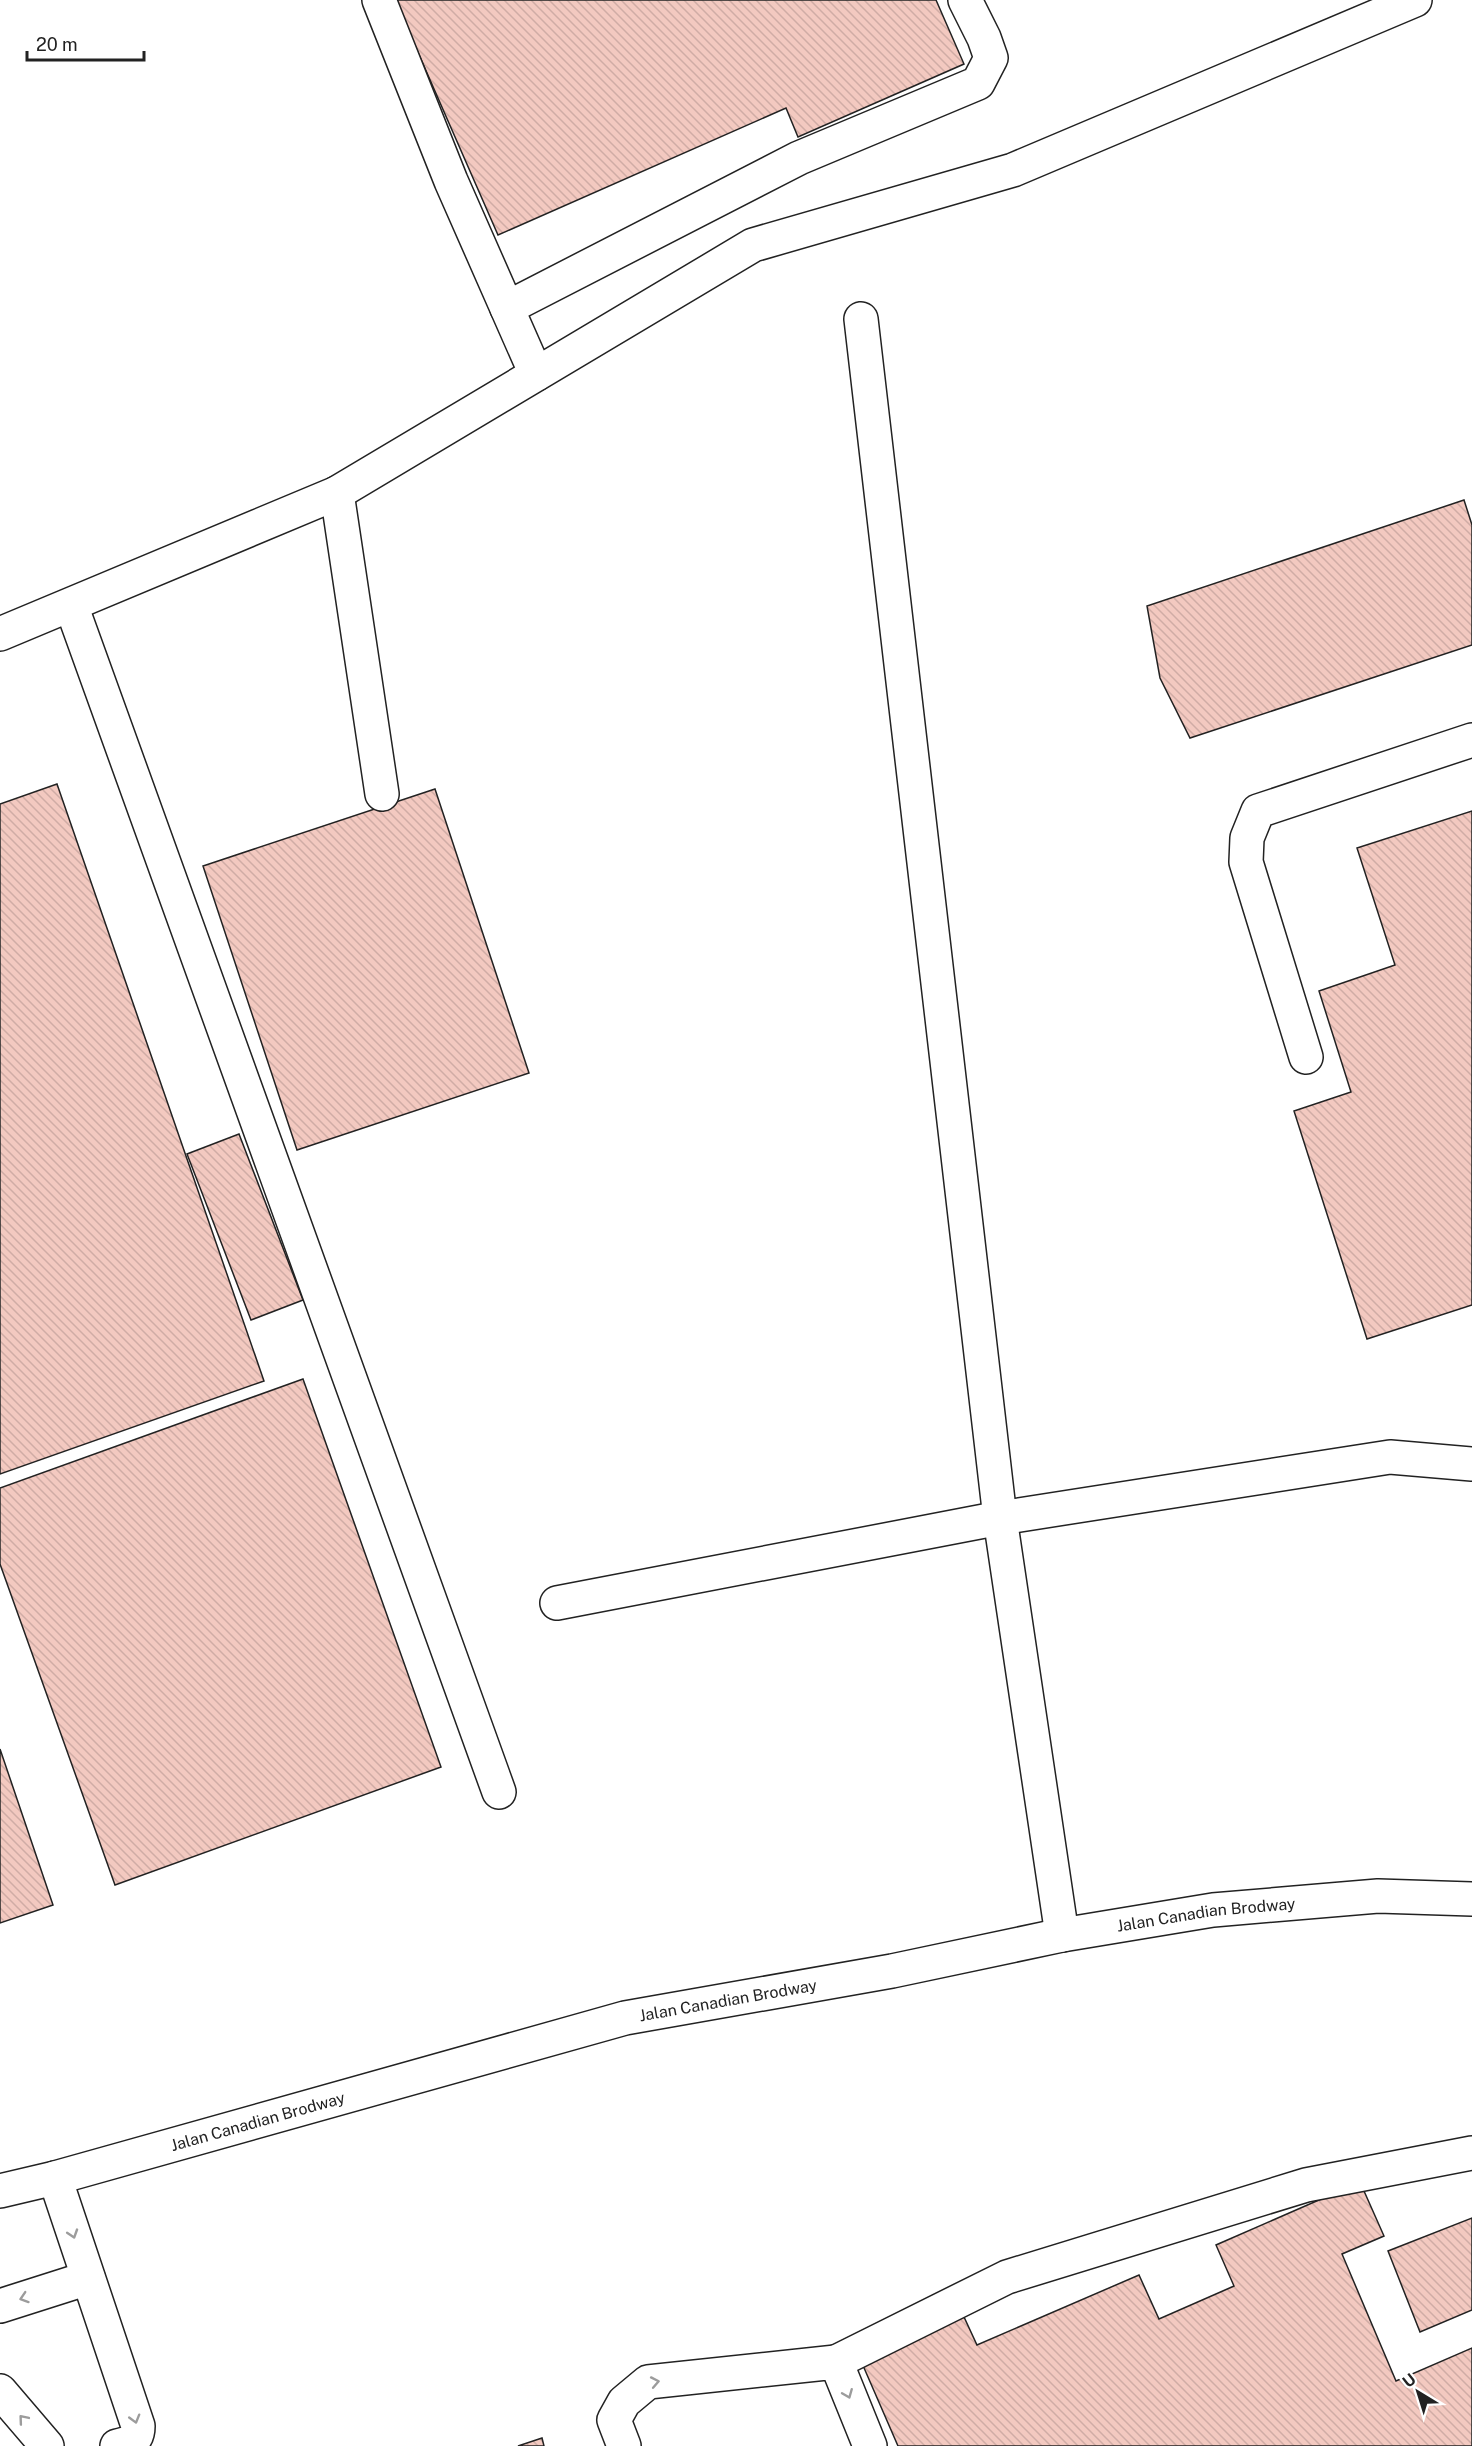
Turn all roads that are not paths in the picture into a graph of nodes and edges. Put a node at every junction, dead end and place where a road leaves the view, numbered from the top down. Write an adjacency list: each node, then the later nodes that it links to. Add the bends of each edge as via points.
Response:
1 (379, 0): 4 (street)
2 (965, 0): 4 (street, via 991,58 978,83 799,158)
3 (1415, 0): 6 (street, via 1013,170 753,244)
4 (507, 308): 6 (street)
5 (861, 319): 14 (street)
6 (536, 374): 7 (street)
7 (337, 493): 8 (street); 11 (street)
8 (71, 605): 9 (street); 16 (street)
9 (0, 634)
10 (1472, 740): 12 (street, via 1258,810 1246,838 1246,862)
11 (382, 794)
12 (1306, 1058)
13 (1472, 1464): 14 (street, via 1390,1457)
14 (1000, 1518): 15 (street); 18 (street)
15 (557, 1603)
16 (499, 1792)
17 (1472, 1899): 18 (street, Jalan Canadian Brodway, via 1378,1896 1213,1910)
18 (1062, 1935): 20 (street, Jalan Canadian Brodway, via 892,1971 625,2018)
19 (1472, 2153): 24 (street, via 1306,2185 1007,2277)
20 (55, 2178): 21 (street, Jalan Canadian Brodway); 22 (street, one-way to 22)
21 (0, 2191)
22 (88, 2278): 23 (street, one-way to 23); 27 (street, one-way to 27, via 138,2426 132,2442)
23 (0, 2306)
24 (836, 2362): 28 (street, one-way to 24, via 615,2420 624,2402 648,2382); 29 (street, one-way to 29)
25 (0, 2391): 26 (street, one-way to 25)
26 (47, 2446)
27 (117, 2446)
28 (624, 2446)
29 (870, 2446)

